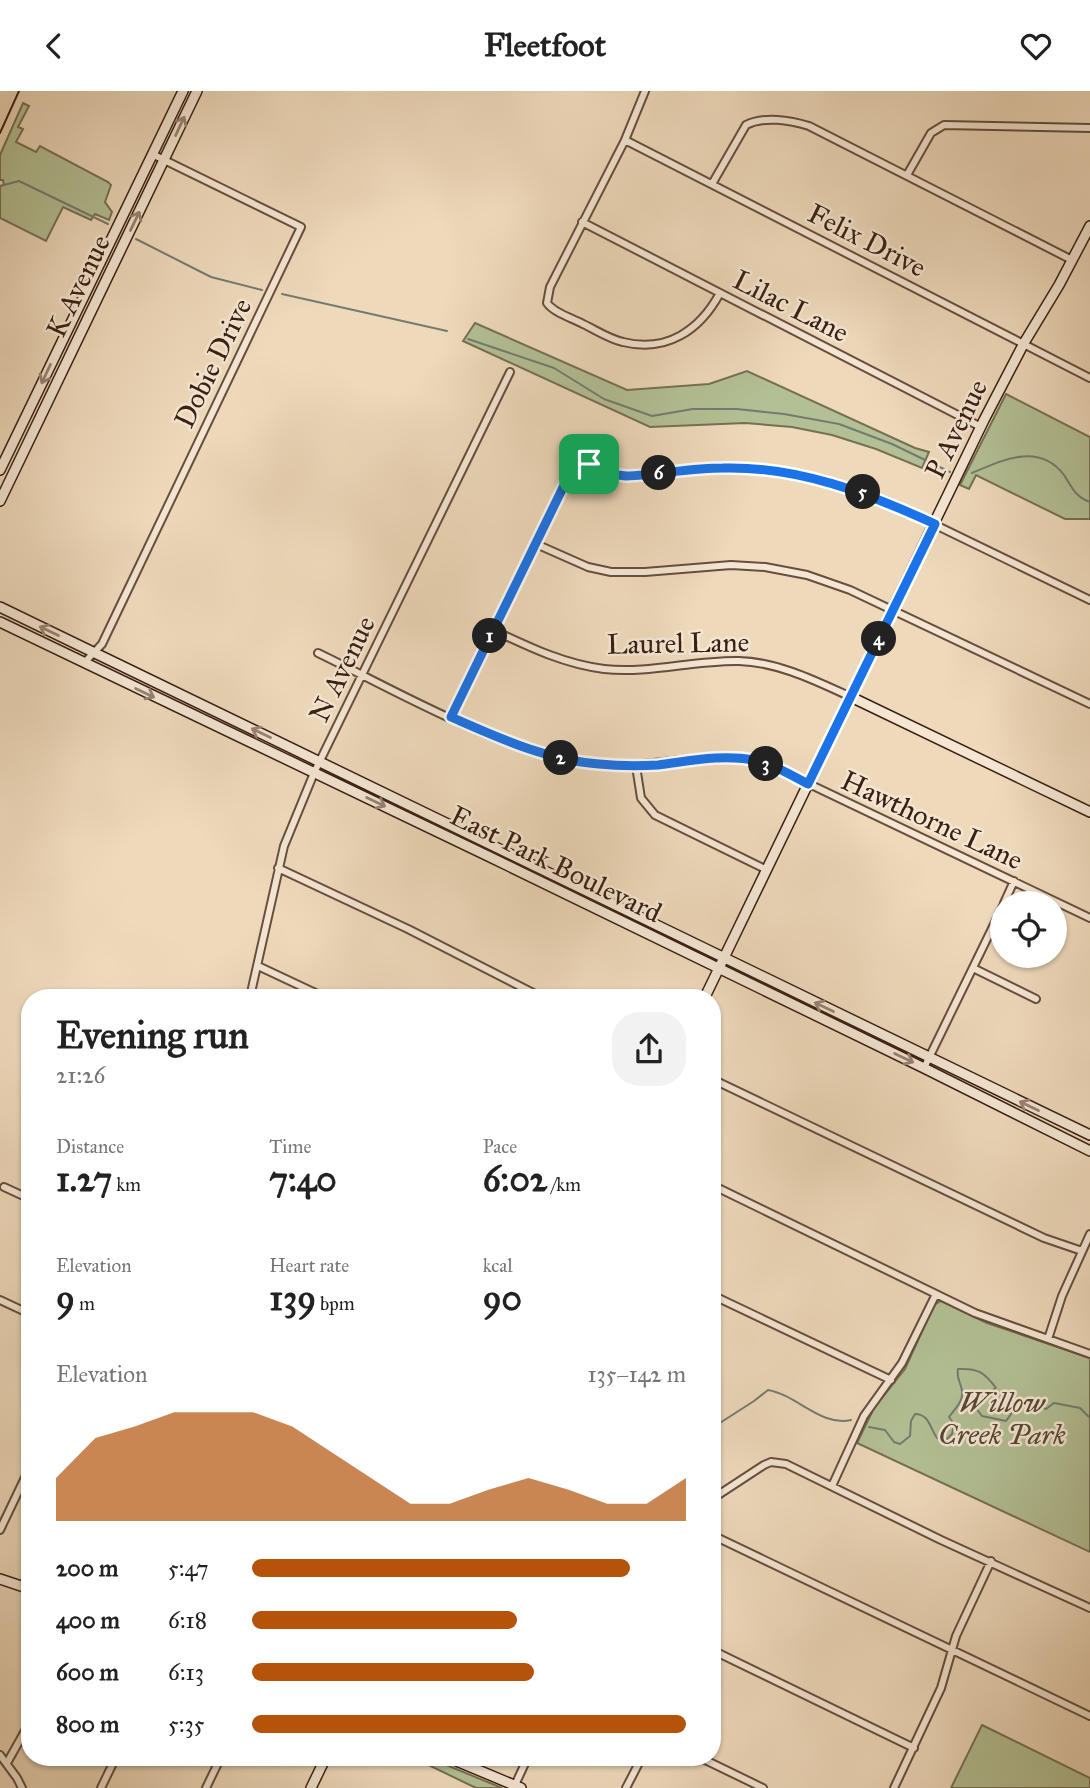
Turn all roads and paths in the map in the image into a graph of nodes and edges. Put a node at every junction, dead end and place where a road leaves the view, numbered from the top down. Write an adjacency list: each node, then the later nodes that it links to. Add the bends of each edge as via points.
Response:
1 (183, 91): 6 (main road, K Avenue)
2 (197, 91): 7 (main road, K Avenue, one-way to 2)
3 (645, 91): 5 (street)
4 (1090, 128): 8 (street, via 944,125 931,133)
5 (625, 139): 9 (street, Felix Drive); 10 (street)
6 (152, 154): 7 (street, Dobie Drive); 12 (main road, K Avenue)
7 (165, 160): 13 (main road, K Avenue, one-way to 7); 33 (street, Dobie Drive, via 301,227)
8 (907, 175): 9 (street, via 809,126 767,120 746,125); 14 (street)
9 (712, 184): 18 (street, Felix Drive)
10 (582, 222): 15 (street, Lilac Lane); 15 (street, via 550,287 548,306 615,340 662,343 702,321)
11 (1090, 226): 14 (main road, P Avenue)
12 (108, 247): 13 (main road); 16 (main road, K Avenue)
13 (120, 252): 17 (main road, K Avenue)
14 (1072, 260): 18 (main road, P Avenue)
15 (720, 293): 21 (street, Lilac Lane)
16 (67, 329): 17 (main road); 22 (main road, K Avenue, one-way to 22)
17 (80, 335): 23 (main road, K Avenue)
18 (1024, 343): 20 (street, Felix Drive); 21 (main road, P Avenue)
19 (510, 372): 36 (street, N Avenue)
20 (1090, 378)
21 (981, 427): 26 (main road, P Avenue)
22 (20, 429): 23 (main road); 24 (main road, K Avenue)
23 (33, 434): 25 (main road, K Avenue)
24 (0, 470)
25 (0, 501)
26 (935, 524): 27 (street, via 825,480 721,468 626,476 580,461); 28 (street); 30 (main road, P Avenue)
27 (536, 544): 30 (street, via 611,572 731,565 778,569 835,584); 32 (street)
28 (1090, 600)
29 (0, 607): 33 (main road, East Park Boulevard, one-way to 29)
30 (893, 610): 37 (main road, P Avenue); 38 (street)
31 (0, 622): 35 (main road, East Park Boulevard)
32 (493, 630): 37 (street, Laurel Lane, via 578,664 635,670 741,661 802,675); 39 (street)
33 (95, 653): 35 (street, Dobie Drive); 40 (main road, East Park Boulevard, one-way to 33)
34 (318, 653): 36 (street, Hawthorne Lane)
35 (84, 663): 42 (main road, East Park Boulevard, one-way to 42)
36 (363, 675): 39 (street, Hawthorne Lane); 40 (street, N Avenue)
37 (851, 697): 43 (main road, P Avenue); 44 (main road, Laurel Lane)
38 (1090, 704)
39 (451, 717): 41 (street, Hawthorne Lane, via 537,752 589,763)
40 (320, 762): 42 (street, N Avenue); 51 (main road, East Park Boulevard)
41 (636, 766): 43 (street, Hawthorne Lane, via 718,757 746,759 763,762); 46 (street, via 641,798 655,815)
42 (314, 773): 45 (street, N Avenue); 54 (main road, East Park Boulevard, one-way to 54)
43 (808, 784): 46 (main road, P Avenue); 47 (street, Hawthorne Lane)
44 (1090, 812)
45 (278, 868): 52 (street, N Avenue); 57 (street)
46 (767, 870): 51 (main road, P Avenue)
47 (1014, 881): 48 (street); 49 (street, Hawthorne Lane)
48 (1009, 891)
49 (1090, 918)
50 (990, 932): 53 (street)
51 (724, 959): 54 (main road, P Avenue); 60 (main road, East Park Boulevard, one-way to 51)
52 (258, 966): 55 (street, N Avenue); 56 (street)
53 (973, 968): 59 (street); 60 (street)
54 (719, 969): 58 (main road, P Avenue); 61 (main road, East Park Boulevard, one-way to 61)
55 (252, 989)
56 (307, 989)
57 (525, 989)
58 (709, 989)
59 (1036, 999)
60 (929, 1057): 61 (street); 63 (main road, East Park Boulevard, one-way to 60)
61 (924, 1068): 65 (main road, East Park Boulevard)
62 (721, 1083): 71 (street, via 1044,1238)
63 (1066, 1124): 64 (main road, East Park Boulevard); 65 (main road)
64 (1090, 1135)
65 (1060, 1136): 66 (main road, East Park Boulevard)
66 (1090, 1151)
67 (4, 1187): 69 (street)
68 (721, 1189): 72 (street)
69 (21, 1195)
70 (1090, 1234): 71 (street)
71 (1082, 1251): 76 (street)
72 (936, 1294): 76 (street); 78 (street)
73 (721, 1299): 78 (street)
74 (0, 1300): 75 (street)
75 (21, 1310)
76 (1048, 1339): 77 (street)
77 (1090, 1354)
78 (891, 1380): 80 (street, via 864,1416)
79 (21, 1486): 82 (street)
80 (832, 1486): 81 (street, via 786,1464 771,1462); 84 (street)
81 (721, 1493)
82 (0, 1530)
83 (721, 1539): 88 (street)
84 (991, 1561): 87 (street); 88 (street)
85 (0, 1579): 86 (main road)
86 (21, 1586)
87 (1090, 1608)
88 (951, 1650): 90 (street); 92 (street, via 941,1688)
89 (721, 1654): 92 (street)
90 (1090, 1716)
91 (21, 1738): 94 (street)
92 (914, 1748): 109 (street)
93 (0, 1755): 94 (street)
94 (7, 1763): 103 (street)
95 (112, 1766): 104 (street)
96 (217, 1766): 105 (street)
97 (322, 1766): 106 (main road)
98 (468, 1766): 102 (main road)
99 (525, 1766): 102 (street)
100 (637, 1766): 107 (street)
101 (718, 1766): 108 (street)
102 (518, 1787)
103 (22, 1788)
104 (101, 1788)
105 (206, 1788)
106 (311, 1788)
107 (626, 1788)
108 (763, 1788)
109 (894, 1788)

